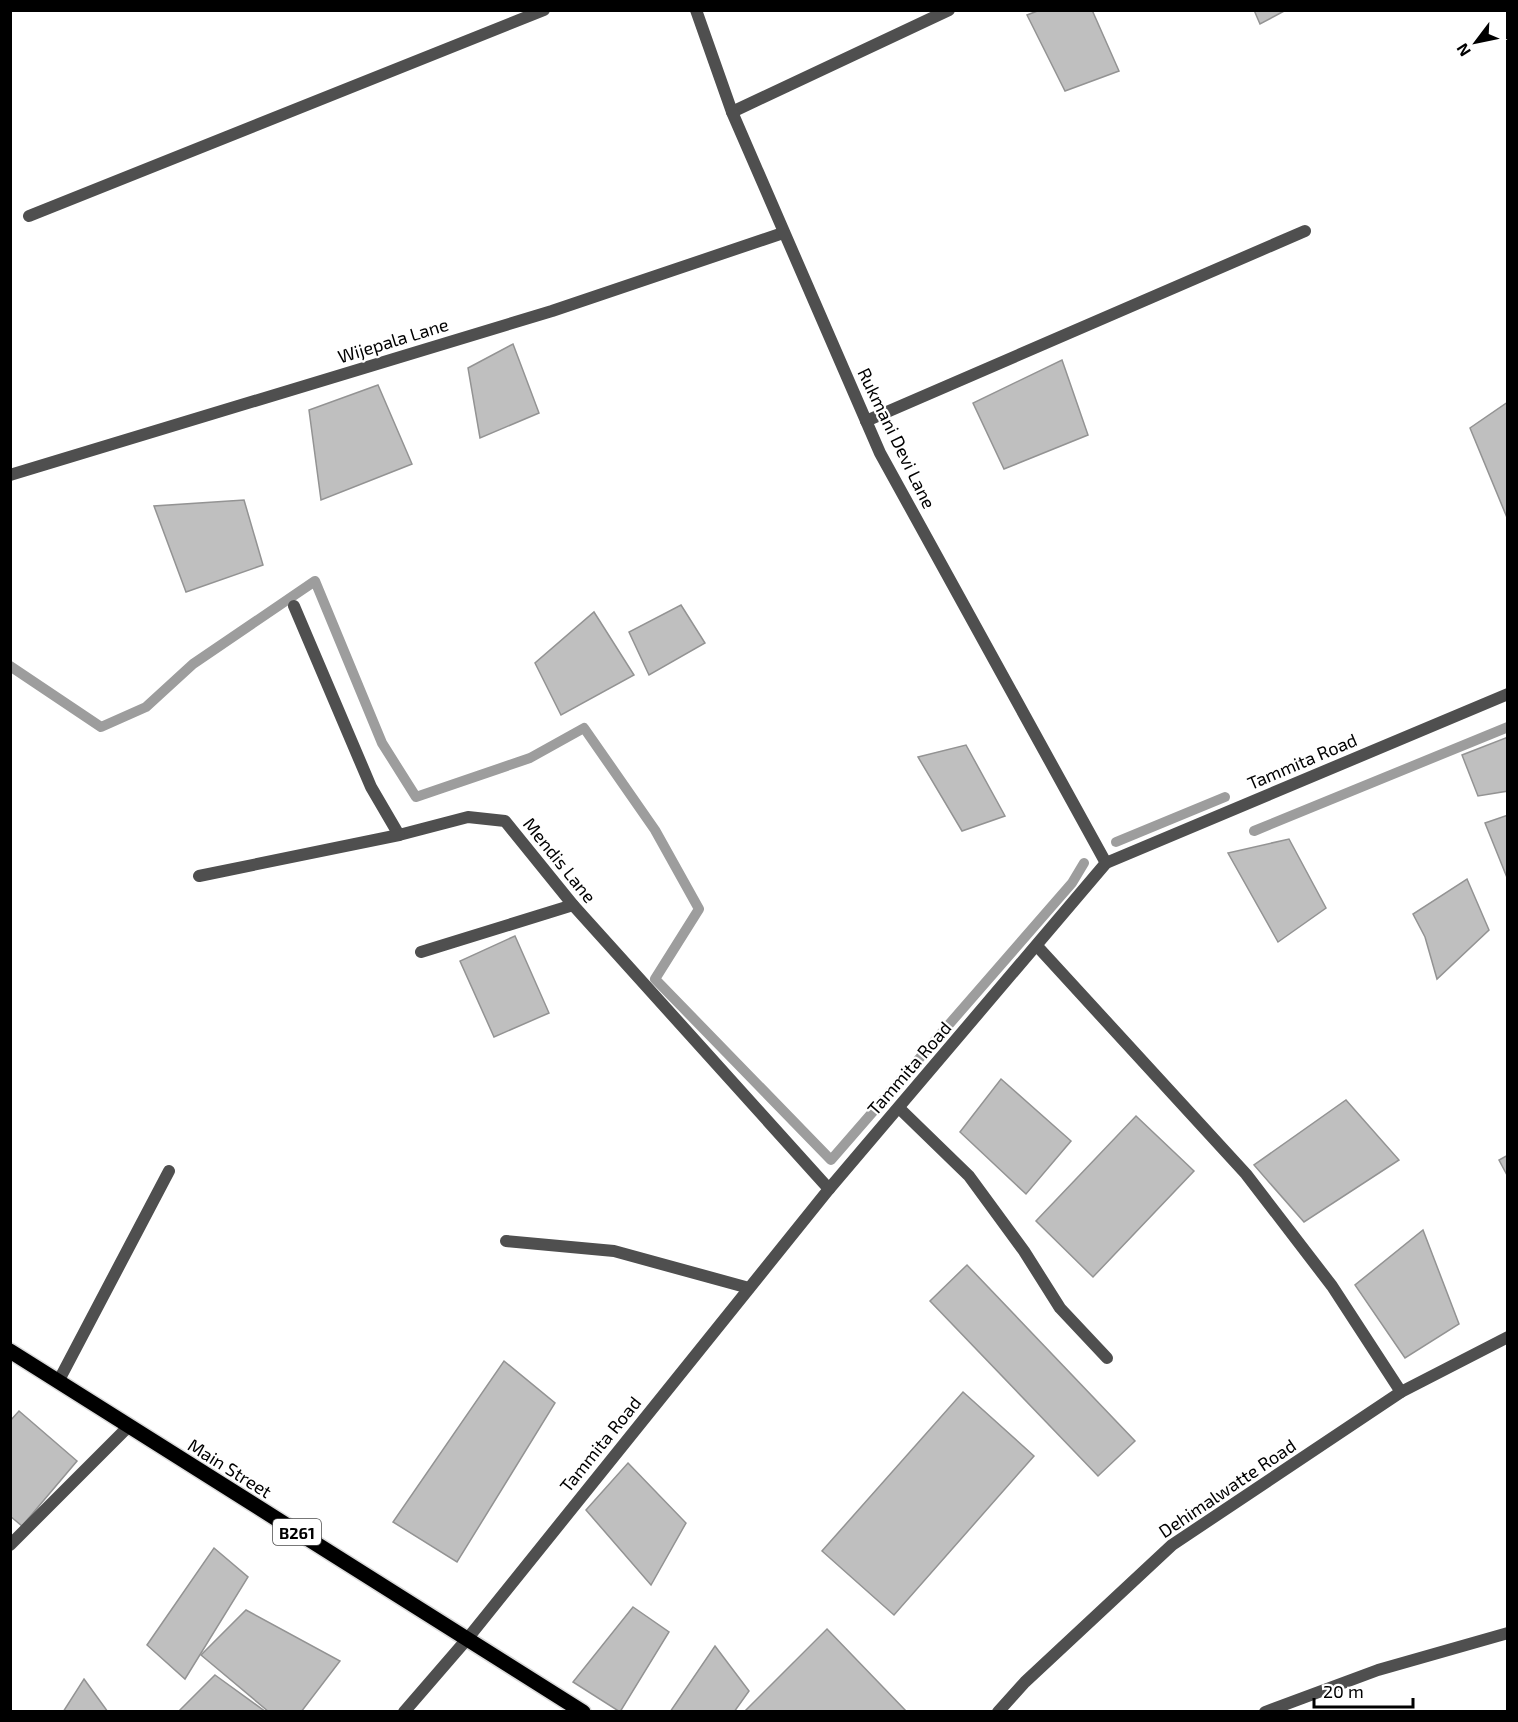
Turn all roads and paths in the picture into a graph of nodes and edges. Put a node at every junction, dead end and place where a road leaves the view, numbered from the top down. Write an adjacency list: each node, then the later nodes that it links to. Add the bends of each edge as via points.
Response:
1 (544, 10): 5 (street)
2 (696, 10): 4 (street, Rukmani Devi Lane)
3 (949, 10): 4 (street)
4 (732, 112): 7 (street, Rukmani Devi Lane)
5 (29, 216)
6 (1305, 231): 8 (street)
7 (783, 233): 8 (street, Rukmani Devi Lane); 9 (street, Wijepala Lane, via 552,311)
8 (866, 421): 13 (street, Rukmani Devi Lane)
9 (10, 475)
10 (294, 606): 12 (street, via 371,787)
11 (1508, 694): 13 (street, Tammita Road)
12 (399, 835): 14 (street, Mendis Lane); 15 (street, Mendis Lane, via 468,817 505,821)
13 (1106, 863): 16 (street, Tammita Road)
14 (199, 876)
15 (573, 905): 17 (street); 20 (street, Mendis Lane)
16 (1037, 946): 18 (street, Tammita Road); 27 (street, via 1246,1174 1332,1286)
17 (421, 952)
18 (899, 1108): 20 (street, Tammita Road); 25 (street, via 969,1176 1060,1308)
19 (169, 1171): 26 (street)
20 (829, 1189): 22 (street, Tammita Road)
21 (506, 1241): 22 (street, via 614,1251)
22 (749, 1288): 31 (street, Tammita Road)
23 (1508, 1337): 27 (street, Dehimalwatte Road)
24 (10, 1351): 26 (main road, Main Street / B261)
25 (1107, 1358)
26 (58, 1382): 28 (main road, Main Street / B261)
27 (1401, 1392): 34 (street, Dehimalwatte Road, via 1172,1545)
28 (128, 1427): 29 (street); 31 (main road, Main Street / B261)
29 (10, 1545)
30 (1508, 1634): 35 (street, via 1378,1670)
31 (468, 1638): 32 (street, Tammita Road); 33 (main road, Main Street / B261)
32 (404, 1712)
33 (583, 1712)
34 (998, 1712)
35 (1265, 1712)

